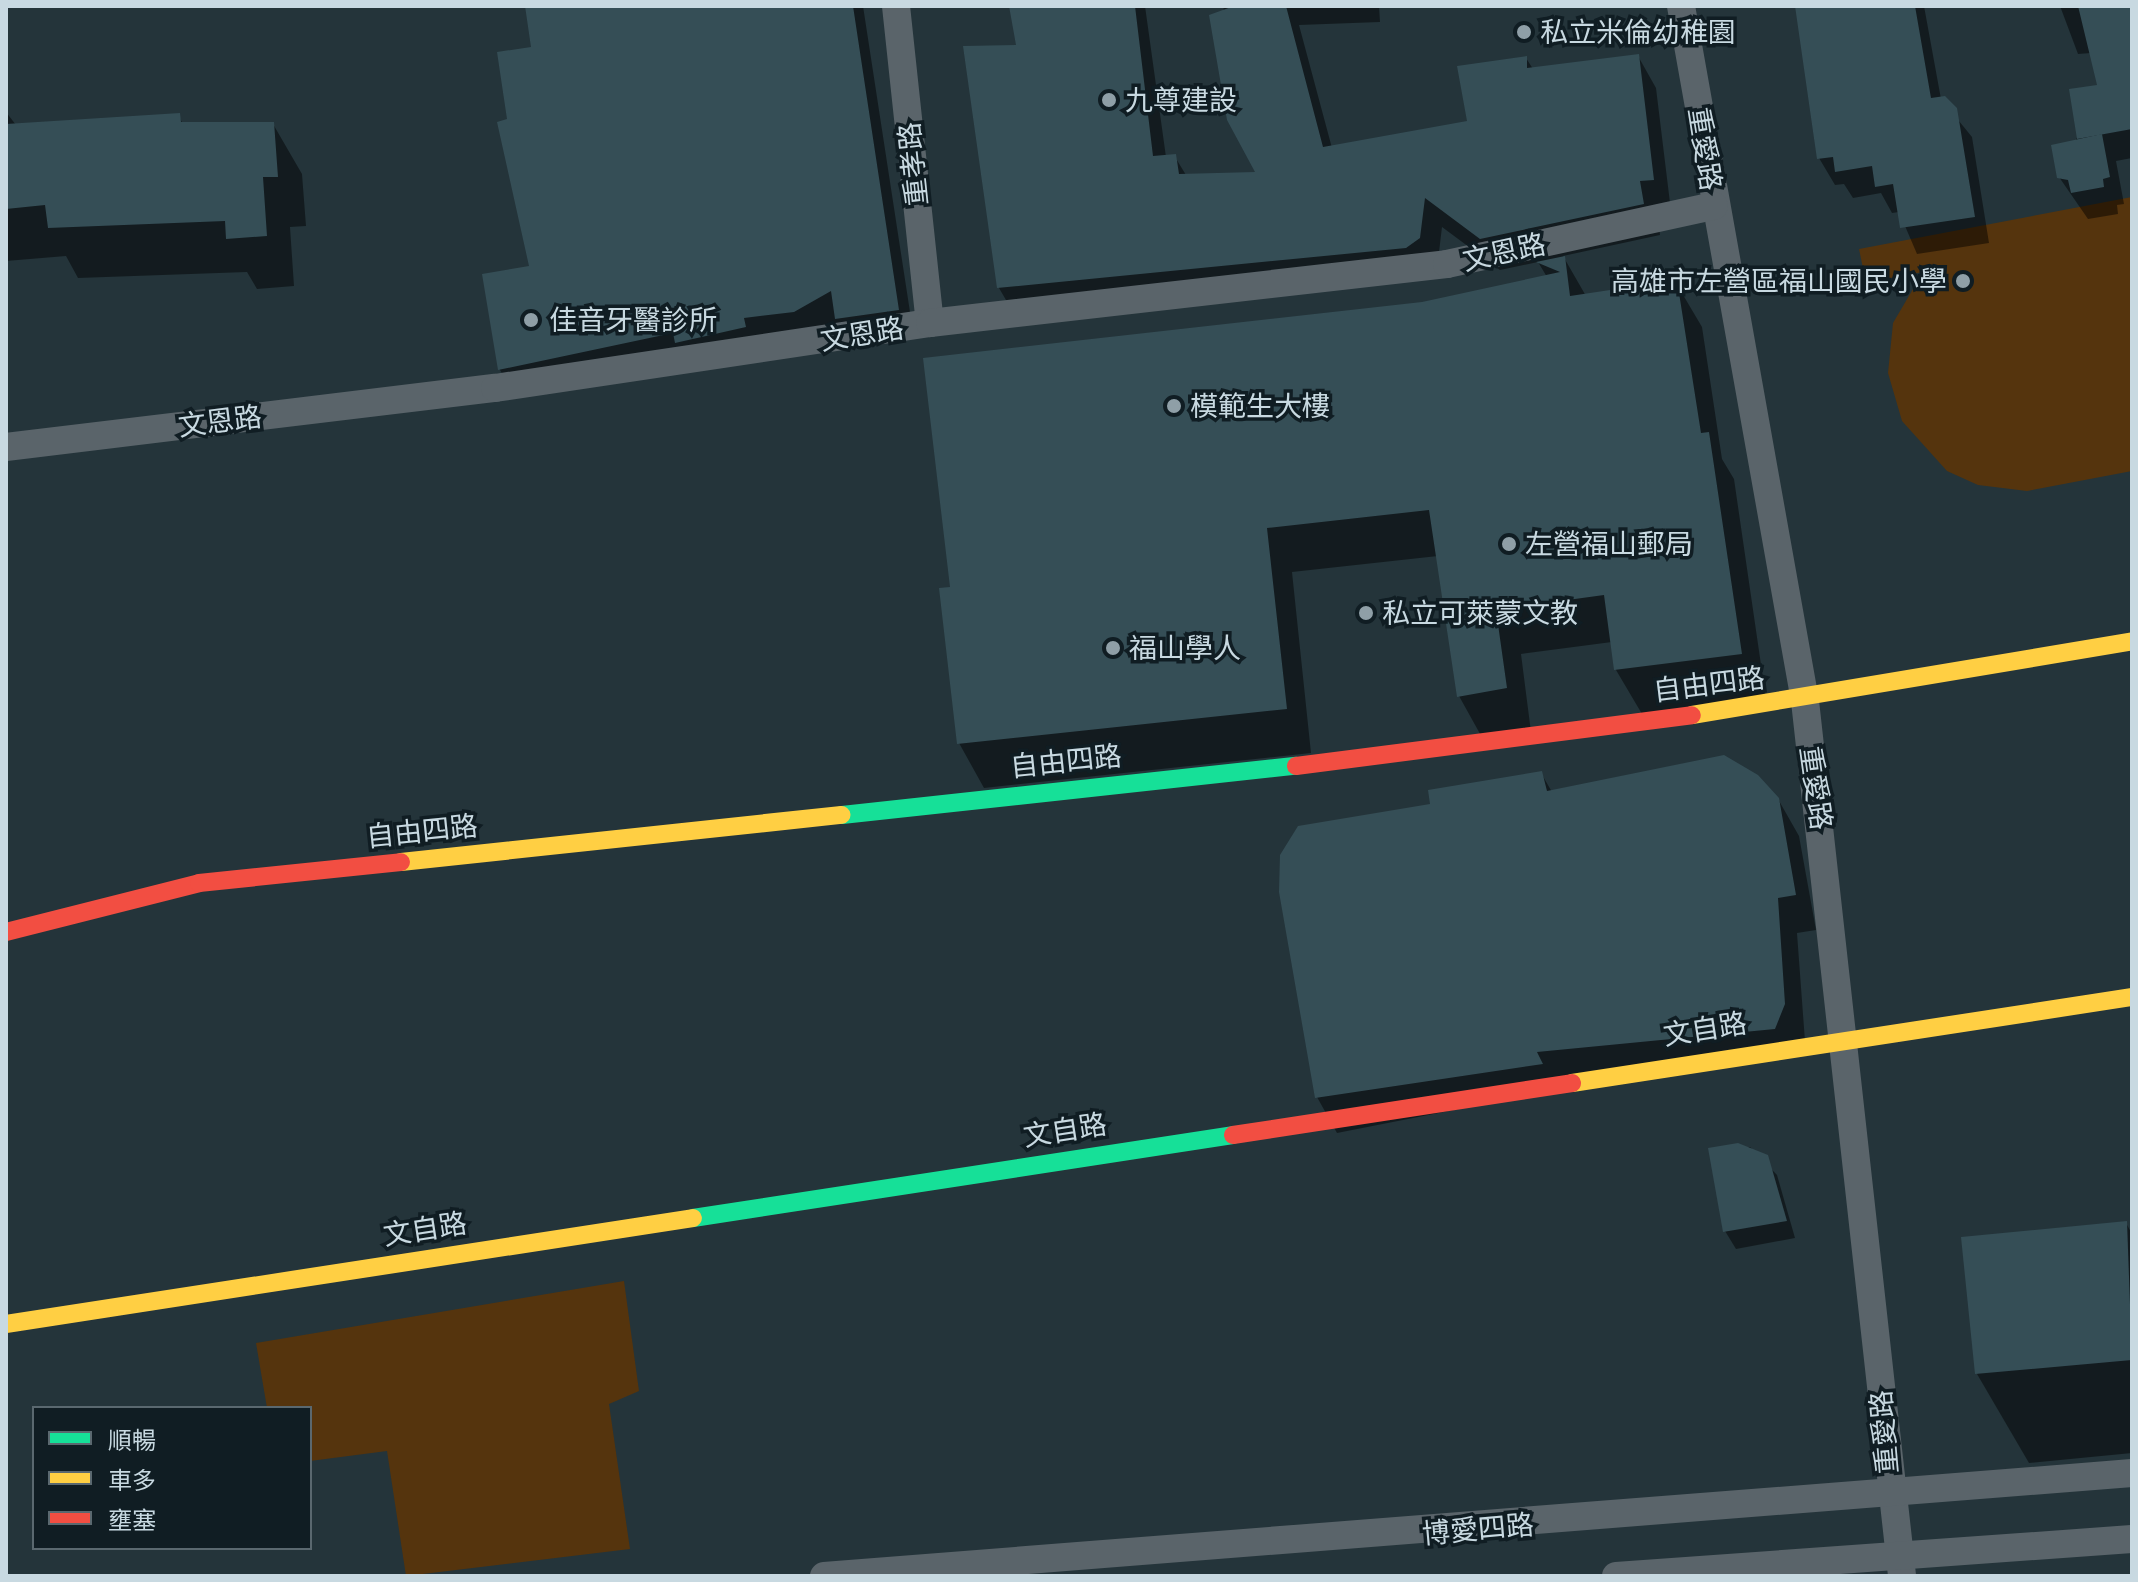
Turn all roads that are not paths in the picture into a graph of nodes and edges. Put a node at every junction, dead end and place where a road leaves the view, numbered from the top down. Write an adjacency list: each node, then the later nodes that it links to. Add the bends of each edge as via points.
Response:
1 (896, 6): 4 (street, 重孝路)
2 (1681, 6): 3 (street, 重愛路)
3 (1714, 206): 4 (street, 文恩路, via 1447,264); 7 (street, 重愛路)
4 (930, 323): 5 (street, 文恩路, via 495,388)
5 (6, 447)
6 (2132, 641): 7 (street, 自由四路)
7 (1805, 701): 8 (street, 自由四路, via 1237,773 199,883); 10 (street, 重愛路)
8 (6, 932)
9 (2132, 997): 10 (street, 文自路, via 1885,1037)
10 (1844, 1036): 11 (street, 文自路); 13 (street, 重愛路)
11 (6, 1324)
12 (2132, 1473): 13 (street, 博愛四路)
13 (1890, 1491): 15 (street, 重愛路); 17 (street, 博愛四路, via 1362,1539)
14 (2132, 1539): 15 (street)
15 (1901, 1567): 18 (street)
16 (824, 1576): 17 (street, 博愛四路)
17 (838, 1576)
18 (1616, 1576)

